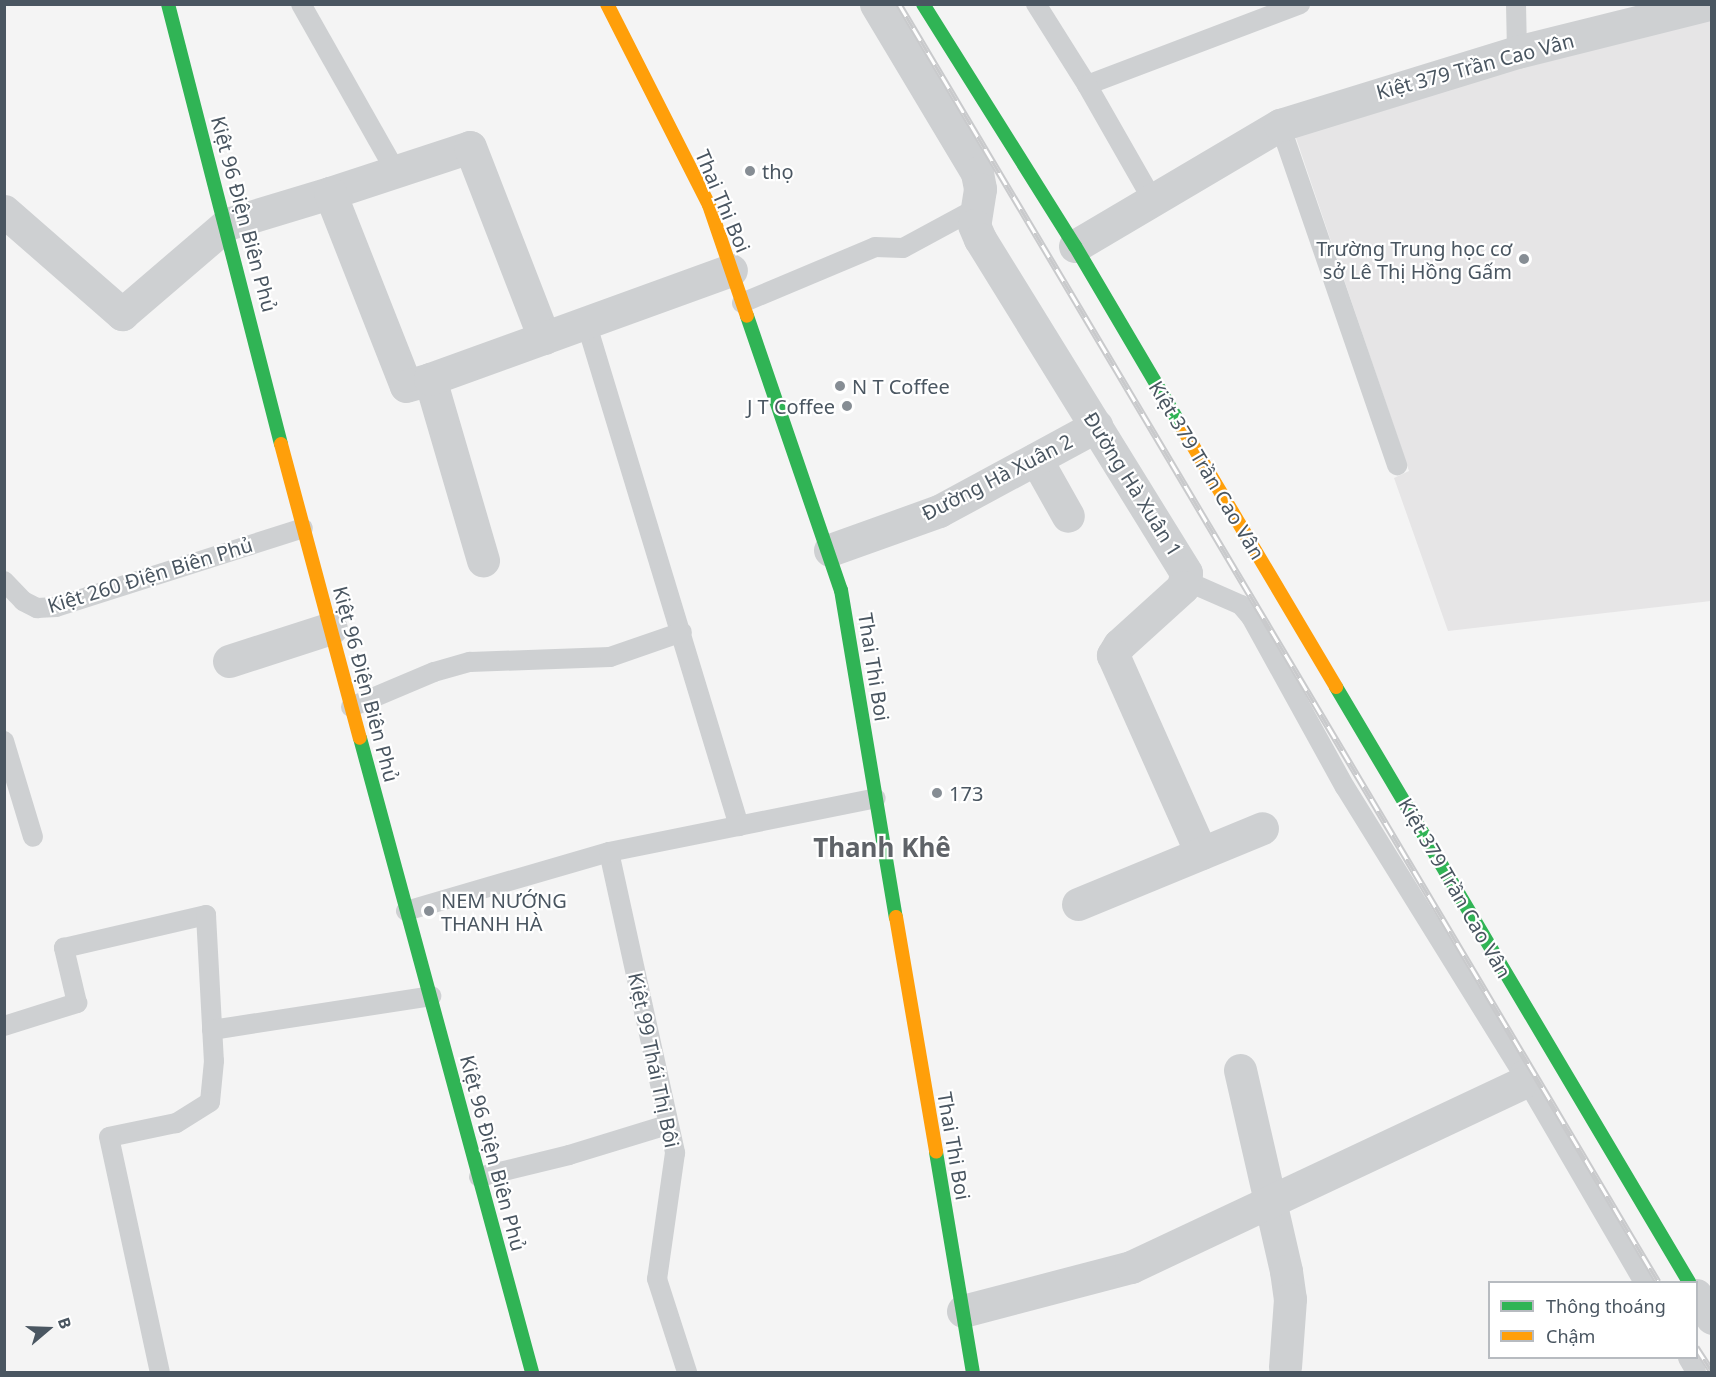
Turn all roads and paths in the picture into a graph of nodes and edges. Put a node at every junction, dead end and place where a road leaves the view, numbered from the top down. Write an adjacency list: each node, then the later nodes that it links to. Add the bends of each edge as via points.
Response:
1 (168, 4): 17 (street, Kiệt 96 Điện Biên Phủ)
2 (301, 4): 13 (lane)
3 (607, 4): 20 (street, Thai Thi Boi, via 709,205)
4 (876, 4): 18 (street, via 977,173)
5 (923, 4): 19 (street)
6 (1036, 4): 11 (lane)
7 (1300, 4): 11 (lane)
8 (1516, 4): 10 (lane)
9 (1710, 4): 10 (street, Kiệt 379 Trần Cao Vân)
10 (1517, 52): 12 (street, Kiệt 379 Trần Cao Vân)
11 (1087, 85): 15 (lane)
12 (1280, 125): 15 (street, Kiệt 379 Trần Cao Vân); 27 (lane)
13 (397, 174): 14 (street); 23 (street, via 470,147)
14 (330, 193): 17 (street); 24 (street, via 406,386)
15 (1152, 199): 19 (street, Kiệt 379 Trần Cao Vân)
16 (4, 211): 17 (street, via 122,314)
17 (227, 224): 29 (street, Kiệt 96 Điện Biên Phủ)
18 (977, 224): 21 (lane, via 903,248 875,247); 25 (street, Đường Hà Xuân 1)
19 (1075, 246): 56 (street, Kiệt 379 Trần Cao Vân)
20 (731, 270): 21 (street, Thai Thi Boi); 22 (street)
21 (742, 303): 30 (street, Thai Thi Boi)
22 (586, 322): 23 (street); 35 (lane)
23 (544, 338): 24 (street)
24 (430, 379): 31 (street)
25 (1096, 426): 26 (street, Đường Hà Xuân 2); 32 (street, Đường Hà Xuân 1, via 1180,560)
26 (1035, 459): 28 (street); 30 (street, Đường Hà Xuân 2, via 939,511)
27 (1397, 465)
28 (1068, 516)
29 (303, 528): 33 (lane, Kiệt 260 Điện Biên Phủ, via 56,607 37,608 23,601); 34 (street, Kiệt 96 Điện Biên Phủ)
30 (830, 550): 39 (street, Thai Thi Boi, via 841,590)
31 (483, 560)
32 (1184, 580): 44 (street, Đường Hà Xuân 1, via 1183,587 1113,655); 55 (lane, via 1241,605 1251,617 1345,787 1521,1071)
33 (4, 581)
34 (331, 628): 36 (street); 37 (street, Kiệt 96 Điện Biên Phủ)
35 (682, 632): 37 (lane, via 610,657 470,662 434,672); 40 (lane)
36 (229, 661)
37 (351, 707): 46 (street, Kiệt 96 Điện Biên Phủ)
38 (4, 741): 42 (lane)
39 (876, 798): 40 (lane); 58 (street, Thai Thi Boi)
40 (739, 826): 43 (lane)
41 (1262, 828): 44 (street)
42 (33, 837)
43 (609, 852): 46 (lane); 52 (lane, Kiệt 99 Thái Thị Bôi)
44 (1202, 853): 45 (street)
45 (1078, 904)
46 (406, 911): 47 (street, Kiệt 96 Điện Biên Phủ)
47 (431, 996): 49 (lane); 53 (street, Kiệt 96 Điện Biên Phủ)
48 (4, 1026): 49 (lane, via 77,1003 64,948 206,915)
49 (212, 1030): 61 (lane, via 210,1102 176,1124 109,1137)
50 (1240, 1070): 54 (street)
51 (1520, 1084): 54 (street)
52 (667, 1125): 53 (lane); 63 (lane, Kiệt 99 Thái Thị Bôi, via 675,1152 657,1279)
53 (479, 1177): 62 (street, Kiệt 96 Điện Biên Phủ)
54 (1271, 1198): 58 (street, via 1131,1267); 60 (street, via 1290,1299)
55 (1643, 1281)
56 (1688, 1281)
57 (1698, 1298): 59 (street)
58 (963, 1311): 64 (street, Thai Thi Boi)
59 (1712, 1318)
60 (1285, 1367)
61 (160, 1372)
62 (532, 1372)
63 (687, 1372)
64 (973, 1372)

